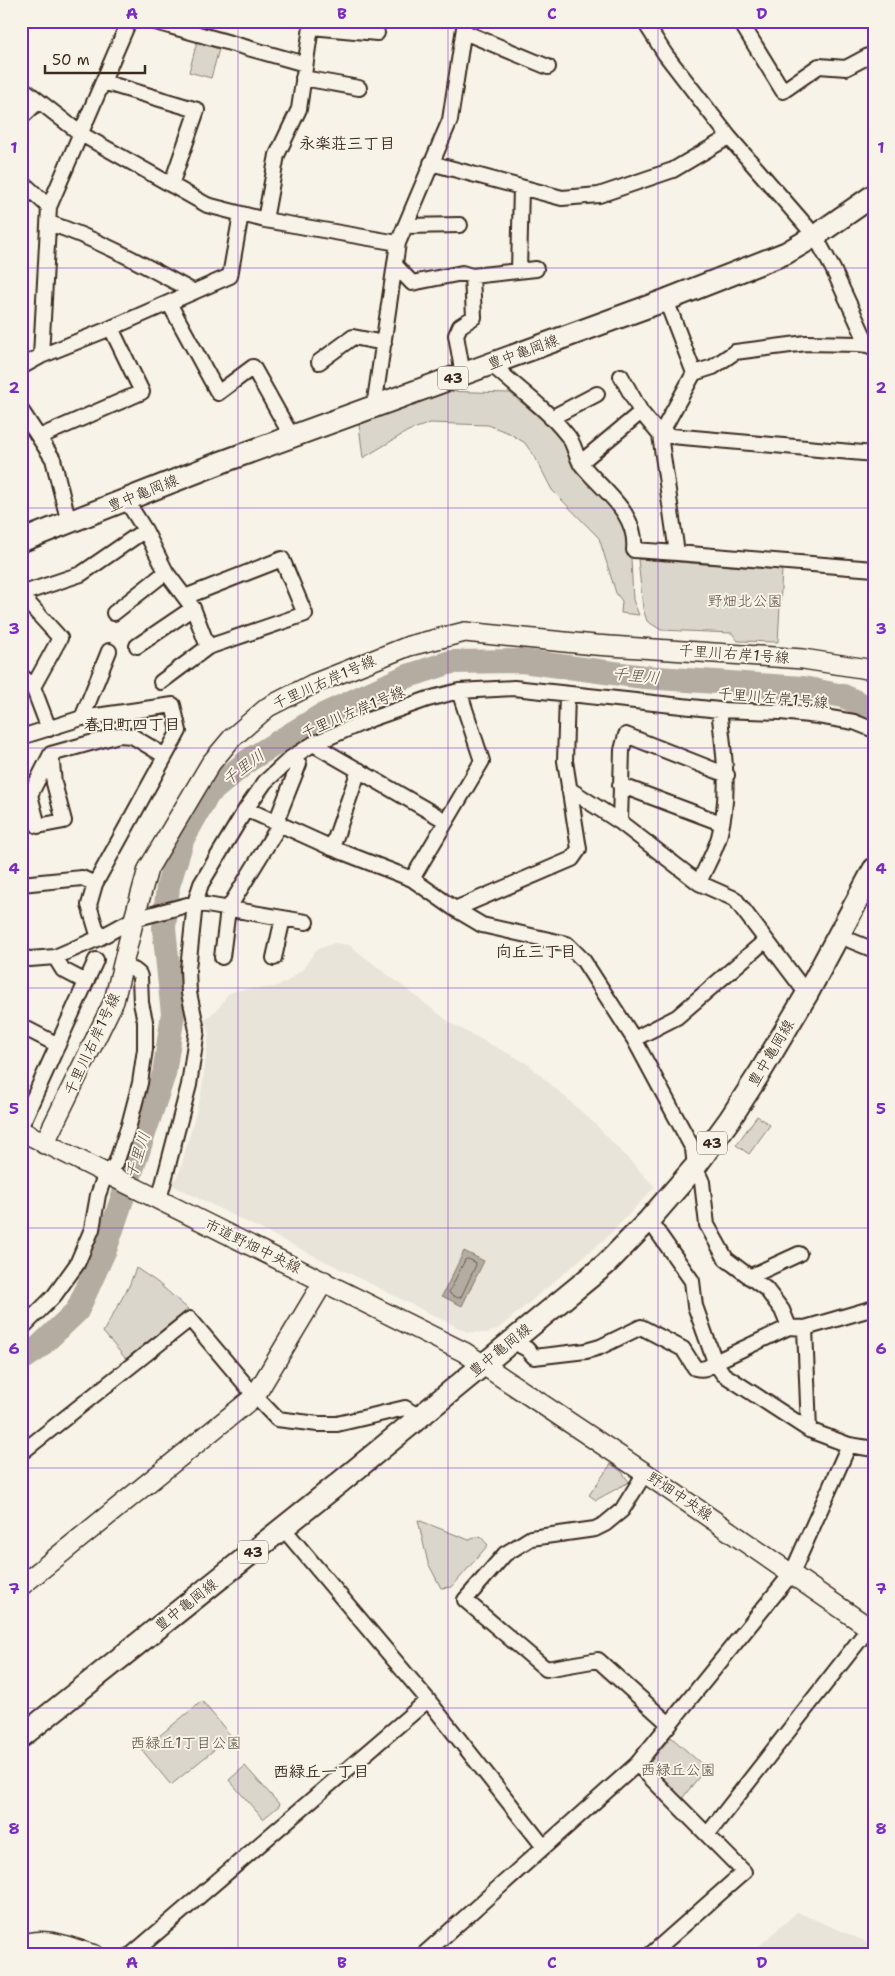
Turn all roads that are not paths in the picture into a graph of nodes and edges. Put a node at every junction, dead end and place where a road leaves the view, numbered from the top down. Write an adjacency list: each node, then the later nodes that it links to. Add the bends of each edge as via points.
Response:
1 (129, 21): 12 (street)
2 (152, 21): 9 (street)
3 (644, 21): 18 (street, via 665,54)
4 (740, 21): 8 (street, via 783,91 819,66 846,68)
5 (311, 24): 7 (street); 9 (street)
6 (465, 26): 10 (street); 19 (street, via 450,120)
7 (377, 33)
8 (874, 53)
9 (305, 64): 11 (street)
10 (548, 67)
11 (303, 78): 14 (street); 26 (street, via 299,109 276,155)
12 (103, 82): 17 (street); 21 (street, via 197,110)
13 (21, 87): 15 (street)
14 (359, 88)
15 (38, 102): 16 (street); 17 (street)
16 (21, 118)
17 (81, 134): 21 (street); 24 (street)
18 (729, 137): 22 (street, via 673,170 599,195 562,198); 30 (street)
19 (431, 163): 22 (street); 29 (street)
20 (21, 181): 24 (street)
21 (171, 185): 25 (street, via 207,205)
22 (521, 187): 34 (street)
23 (874, 196): 30 (main road, 豊中亀岡線 / 43)
24 (49, 207): 27 (street)
25 (241, 214): 26 (street); 36 (street, via 230,276)
26 (265, 220): 31 (street)
27 (48, 223): 36 (street, via 82,234 135,259); 42 (street)
28 (460, 225): 29 (street)
29 (405, 226): 31 (street)
30 (815, 236): 37 (main road, 豊中亀岡線 / 43, via 786,253); 41 (street)
31 (398, 243): 32 (street)
32 (395, 265): 35 (street, via 412,283 462,273); 40 (street)
33 (536, 269): 34 (street)
34 (519, 271): 35 (street)
35 (472, 276): 47 (street, via 474,317 460,326 456,335)
36 (194, 292): 38 (street)
37 (666, 300): 44 (main road, 豊中亀岡線 / 43); 46 (street)
38 (169, 303): 39 (street); 56 (street, via 218,393 253,367)
39 (111, 328): 42 (street); 55 (street, via 142,392)
40 (384, 343): 43 (street, via 353,337); 50 (street)
41 (871, 346): 46 (street, via 806,343 734,352 713,367)
42 (41, 356): 45 (street)
43 (319, 362)
44 (492, 364): 47 (main road, 豊中亀岡線 / 43); 53 (street)
45 (21, 367)
46 (694, 373): 54 (street)
47 (463, 375): 50 (main road, 豊中亀岡線 / 43)
48 (621, 376): 52 (street)
49 (597, 394): 53 (street)
50 (374, 408): 56 (main road, 豊中亀岡線 / 43)
51 (21, 410): 55 (street)
52 (641, 412): 54 (street); 58 (street)
53 (551, 418): 58 (street, via 569,436)
54 (660, 436): 57 (street); 63 (street)
55 (38, 437): 60 (street, via 53,459)
56 (292, 437): 59 (main road, 豊中亀岡線 / 43)
57 (874, 454)
58 (580, 463): 63 (street, via 619,504 633,529 634,550)
59 (126, 500): 60 (main road, 豊中亀岡線 / 43); 61 (street)
60 (69, 523): 62 (main road, 豊中亀岡線 / 43)
61 (145, 530): 65 (street); 66 (street, via 81,574)
62 (21, 541)
63 (677, 553): 64 (street)
64 (874, 569)
65 (166, 572): 67 (street); 68 (street)
66 (21, 595): 75 (street, via 60,638)
67 (189, 602): 69 (street); 70 (street); 70 (street, via 282,559 305,614)
68 (114, 613)
69 (137, 646)
70 (208, 647): 74 (street)
71 (109, 651): 79 (street)
72 (874, 670): 105 (street, 千里川右岸1号線, via 812,660 465,632 409,646 313,684 268,707 232,738 211,763 148,870)
73 (21, 675): 75 (street)
74 (160, 682)
75 (33, 686): 80 (street)
76 (459, 691): 77 (street, 千里川左岸1号線, via 514,688); 83 (street, 千里川左岸1号線, via 428,698); 92 (street, via 482,762)
77 (567, 695): 78 (street, 千里川左岸1号線); 90 (street, via 565,760)
78 (719, 710): 81 (street, 千里川左岸1号線, via 818,716 854,722); 88 (street)
79 (82, 718): 80 (street); 85 (street, via 173,705 179,731)
80 (49, 729): 82 (street)
81 (874, 730)
82 (21, 737)
83 (313, 744): 87 (street); 91 (street, 千里川左岸1号線, via 291,758 265,782)
84 (51, 754): 84 (street, via 64,821 38,826 30,795); 85 (street, via 119,735 132,736)
85 (166, 756): 101 (street)
86 (300, 764): 95 (street, via 278,817)
87 (359, 770): 92 (street); 96 (street)
88 (727, 776): 89 (street, via 626,735); 94 (street)
89 (620, 785): 93 (street); 94 (street)
90 (569, 789): 93 (street); 104 (street, via 578,849 572,859)
91 (246, 809): 95 (street); 102 (street, 千里川左岸1号線)
92 (446, 821): 98 (street)
93 (620, 822): 99 (street)
94 (722, 823): 99 (street)
95 (280, 824): 96 (street); 103 (street)
96 (332, 848): 98 (street)
97 (874, 869): 108 (main road, 豊中亀岡線 / 43)
98 (412, 879): 104 (street)
99 (699, 883): 110 (street, via 735,898)
100 (21, 884): 101 (street, via 82,878)
101 (95, 884): 109 (street, via 89,905)
102 (191, 904): 103 (street); 105 (street); 128 (street, 千里川左岸1号線, via 188,977 197,1030 189,1085 161,1192)
103 (228, 909): 106 (street); 114 (street)
104 (454, 910): 121 (street, via 482,926 567,944 583,960)
105 (138, 918): 109 (street); 125 (street, 千里川右岸1号線, via 114,1001)
106 (283, 918): 107 (street); 115 (street)
107 (306, 922)
108 (837, 935): 111 (street); 119 (main road, 豊中亀岡線 / 43)
109 (99, 938): 113 (street)
110 (766, 940): 119 (street); 121 (street, via 677,1017)
111 (874, 950)
112 (21, 956): 113 (street, via 30,959)
113 (55, 957): 118 (street, via 63,970)
114 (222, 957)
115 (274, 958)
116 (96, 960): 118 (street)
117 (134, 970): 127 (street, 千里川右岸1号線, via 140,977 145,1049 129,1125)
118 (86, 982): 122 (street)
119 (807, 994): 126 (main road, 豊中亀岡線 / 43, via 735,1111)
120 (21, 1026): 122 (street)
121 (634, 1039): 126 (street, via 693,1149)
122 (58, 1045): 123 (street)
123 (21, 1126)
124 (21, 1131): 125 (street, 市道野畑中央線)
125 (44, 1144): 127 (street, 市道野畑中央線)
126 (695, 1167): 129 (main road, 豊中亀岡線 / 43); 131 (street, via 702,1182 707,1225 726,1259)
127 (111, 1177): 128 (street, 市道野畑中央線); 136 (street, 千里川右岸1号線, via 103,1181 92,1229 77,1264 54,1296)
128 (155, 1198): 132 (street, 市道野畑中央線)
129 (649, 1220): 137 (main road, 豊中亀岡線 / 43, via 606,1264); 138 (street, via 692,1281 694,1306)
130 (799, 1254): 131 (street)
131 (749, 1277): 134 (street, via 766,1289 782,1310)
132 (324, 1281): 139 (street, 市道野畑中央線); 140 (street)
133 (874, 1308): 135 (street)
134 (789, 1327): 135 (street); 138 (street)
135 (805, 1328): 142 (street)
136 (21, 1329)
137 (512, 1341): 138 (street, via 526,1348 534,1357 586,1351 641,1327 683,1349 695,1368 708,1368); 139 (main road, 豊中亀岡線 / 43)
138 (714, 1362): 142 (street, via 723,1374)
139 (484, 1364): 141 (main road, 豊中亀岡線 / 43); 146 (street, 野畑中央線)
140 (255, 1396): 141 (street, via 277,1419 337,1424 405,1408); 145 (street, via 190,1319); 149 (street)
141 (419, 1417): 147 (main road, 豊中亀岡線 / 43)
142 (809, 1430): 143 (street)
143 (849, 1445): 144 (street); 148 (street)
144 (874, 1449)
145 (21, 1453)
146 (646, 1473): 148 (street, 野畑中央線); 152 (street, via 622,1510 605,1524 595,1529 531,1538 505,1554 465,1600 546,1669 598,1660)
147 (284, 1528): 151 (street); 153 (main road, 豊中亀岡線 / 43)
148 (792, 1573): 150 (street, 野畑中央線); 152 (street)
149 (21, 1586)
150 (872, 1627): 155 (street)
151 (428, 1700): 156 (street); 159 (street)
152 (669, 1724): 154 (street)
153 (21, 1737)
154 (637, 1764): 155 (street); 156 (street)
155 (707, 1835): 161 (street, via 744,1872)
156 (544, 1847): 160 (street)
157 (21, 1945): 158 (street, via 46,1941)
158 (95, 1955)
159 (131, 1955)
160 (423, 1955)
161 (650, 1955)

